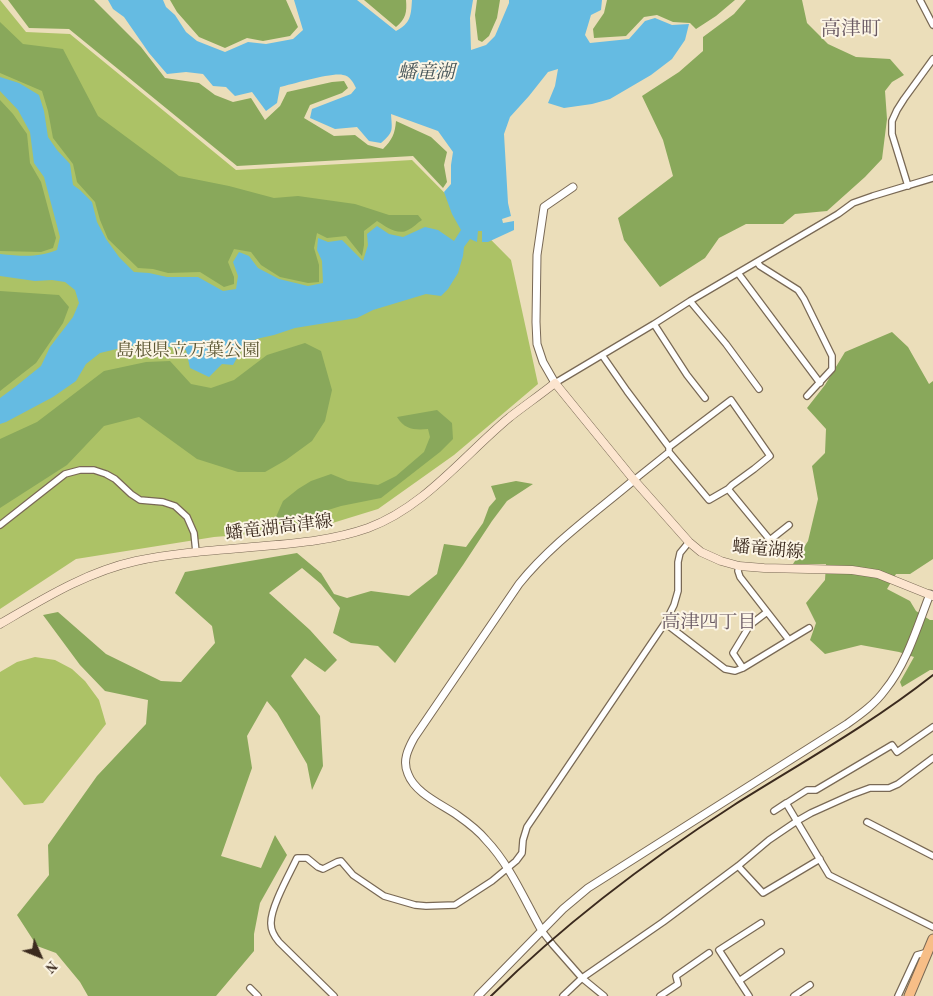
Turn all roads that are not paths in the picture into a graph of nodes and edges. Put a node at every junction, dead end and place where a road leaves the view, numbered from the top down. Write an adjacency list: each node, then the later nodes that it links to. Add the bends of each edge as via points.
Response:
1 (920, 0): 2 (street)
2 (933, 24)
3 (933, 59): 5 (street, via 892,121 892,134)
4 (933, 178): 5 (street)
5 (908, 186): 7 (street, via 853,204)
6 (573, 187): 12 (street, via 544,207 537,255 537,344)
7 (757, 262): 8 (street); 13 (street, via 798,290 804,299 832,356 832,370)
8 (738, 273): 9 (street); 13 (street)
9 (690, 301): 10 (street); 14 (street)
10 (654, 324): 11 (street); 16 (street)
11 (602, 355): 12 (street); 17 (street)
12 (555, 383): 18 (main road, 蟠竜湖線); 23 (main road, 蟠竜湖高津線, via 510,417 424,496 368,528 309,542)
13 (820, 383): 15 (street)
14 (759, 389)
15 (807, 396)
16 (705, 398)
17 (669, 450): 18 (street); 19 (street, via 709,500); 19 (street, via 731,400 770,456)
18 (634, 480): 22 (main road, 蟠竜湖線); 40 (street, via 532,568 408,749 407,774 414,783 428,797 473,827)
19 (728, 489): 21 (street, via 770,540)
20 (0, 525): 23 (street, via 65,474 94,470 115,479 140,500 175,506 187,517 194,533)
21 (789, 525)
22 (689, 542): 24 (main road, 蟠竜湖線, via 701,552); 28 (street, via 680,553 678,592)
23 (196, 552): 29 (main road, 蟠竜湖高津線, via 136,561 110,569 50,594)
24 (739, 566): 26 (main road, 蟠竜湖線, via 852,570 878,574); 27 (street, via 740,577)
25 (933, 586): 26 (main road)
26 (931, 595): 43 (street, via 898,672 866,710 588,888)
27 (767, 612): 31 (street); 32 (street, via 750,625 733,653)
28 (665, 623): 32 (street, via 725,669 736,671); 40 (street, via 527,827 522,853)
29 (0, 624)
30 (809, 628): 31 (street)
31 (789, 640): 32 (street)
32 (743, 668)
33 (933, 727): 35 (street, via 897,752 892,745 816,790 807,790 774,811 786,803)
34 (933, 758): 35 (street, via 898,784 889,788 870,788)
35 (797, 821): 38 (street); 39 (street)
36 (867, 822): 37 (street)
37 (933, 856)
38 (820, 859): 39 (street, via 763,893); 42 (street, via 829,875)
39 (738, 866): 48 (street)
40 (507, 867): 43 (street); 53 (street, via 456,905 426,906 384,896 354,875 341,861 323,868 307,858 297,858 272,911 272,933)
41 (761, 923): 49 (street, via 719,950)
42 (933, 927)
43 (542, 931): 48 (street); 54 (street)
44 (933, 940): 46 (highway)
45 (781, 952): 49 (street)
46 (928, 952): 60 (street, via 917,955); 61 (highway)
47 (709, 953): 57 (street, via 676,976 678,984)
48 (582, 978): 55 (street); 56 (street)
49 (739, 981): 58 (street)
50 (810, 985): 59 (street)
51 (250, 988): 52 (street)
52 (258, 996)
53 (334, 996)
54 (478, 996)
55 (563, 996)
56 (604, 996)
57 (660, 996)
58 (749, 996)
59 (794, 996)
60 (898, 996)
61 (909, 996)

